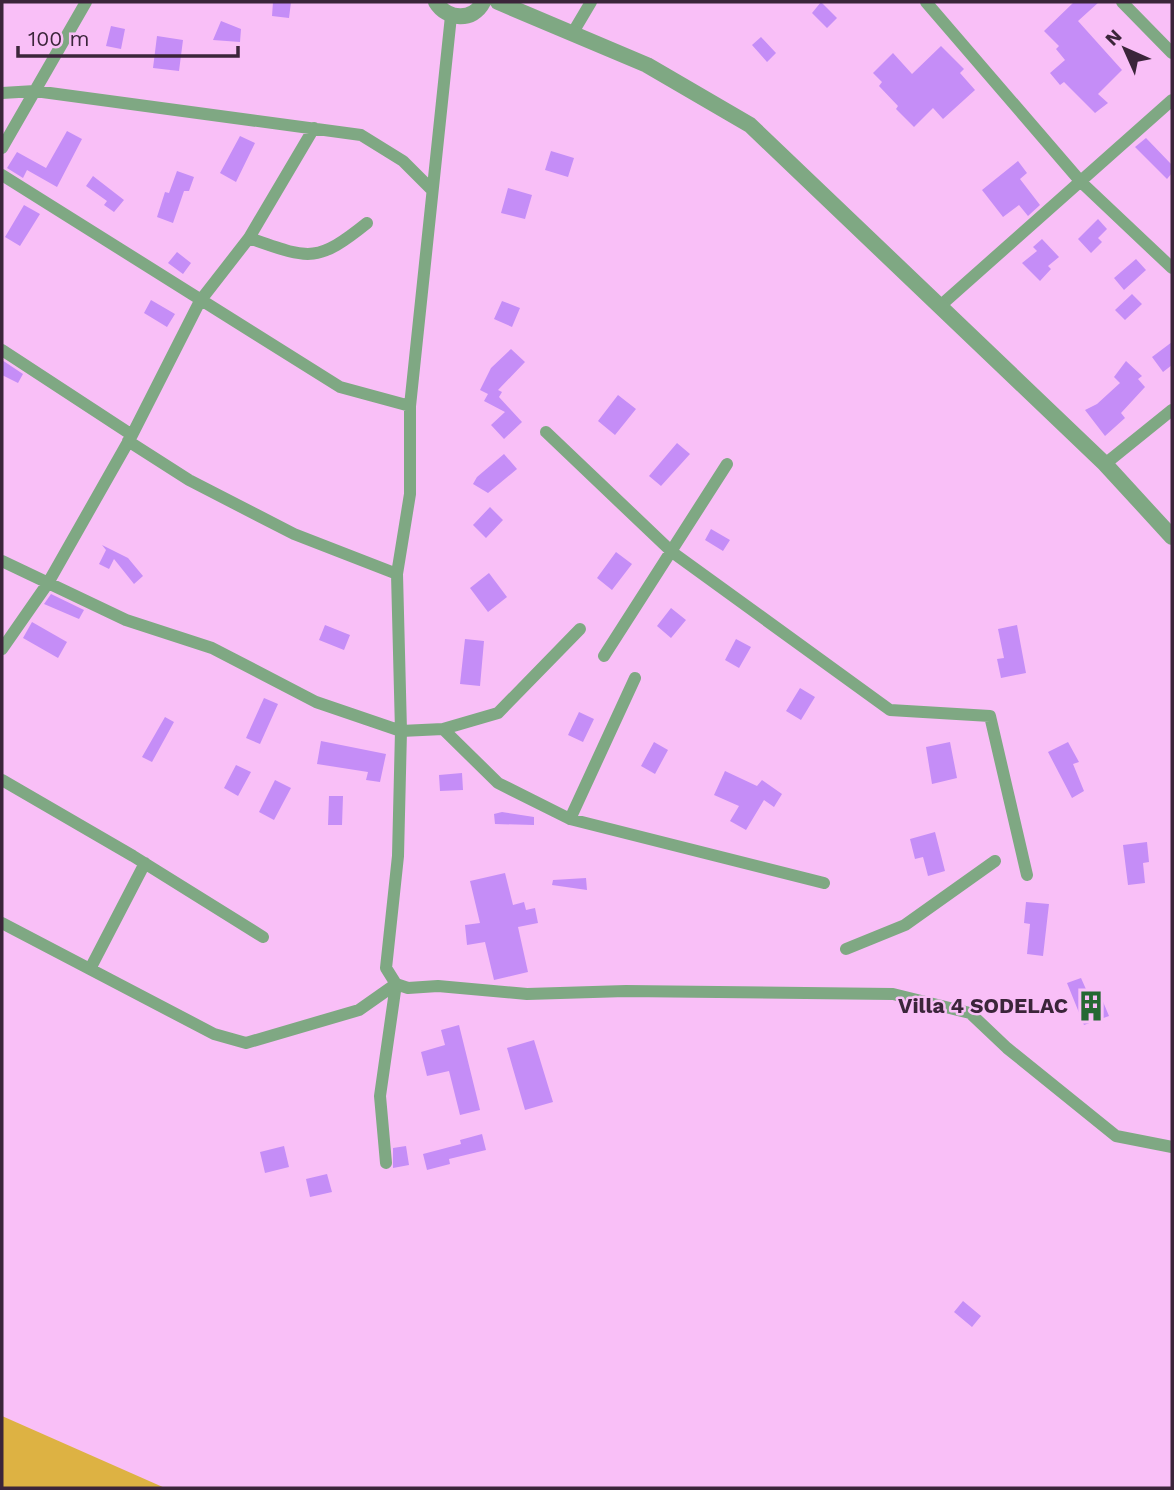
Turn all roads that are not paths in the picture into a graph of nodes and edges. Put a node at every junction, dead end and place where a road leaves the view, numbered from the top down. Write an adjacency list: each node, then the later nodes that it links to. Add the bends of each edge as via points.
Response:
1 (86, 2): 11 (street)
2 (436, 2): 8 (street)
3 (483, 2): 8 (street, via 472,14)
4 (498, 2): 9 (street)
5 (591, 2): 9 (street)
6 (1122, 2): 10 (street)
7 (931, 3): 17 (street)
8 (451, 16): 18 (street)
9 (572, 34): 23 (street, via 647,65 750,125)
10 (1172, 53)
11 (35, 91): 12 (street); 14 (street); 15 (street)
12 (2, 93)
13 (1172, 100): 17 (street)
14 (314, 128): 18 (street, via 360,135 403,161); 20 (street)
15 (2, 149)
16 (2, 175): 22 (street)
17 (1081, 182): 21 (street); 23 (street)
18 (432, 190): 25 (street)
19 (368, 223): 20 (street, via 335,249 299,255)
20 (249, 238): 22 (street)
21 (1172, 268)
22 (200, 301): 25 (street, via 340,387); 28 (street)
23 (940, 306): 30 (street)
24 (2, 350): 28 (street)
25 (410, 406): 34 (street, via 410,494)
26 (1172, 410): 30 (street)
27 (546, 432): 32 (street)
28 (130, 438): 34 (street, via 189,480 295,534); 35 (street)
29 (727, 464): 32 (street)
30 (1105, 464): 31 (street)
31 (1172, 537)
32 (672, 552): 38 (street); 46 (street, via 890,710 990,716)
33 (2, 561): 35 (street)
34 (397, 574): 41 (street)
35 (48, 583): 37 (street); 41 (street, via 126,620 212,648 316,702)
36 (580, 629): 40 (street, via 498,713)
37 (2, 649)
38 (604, 656)
39 (635, 678): 43 (street)
40 (443, 729): 41 (street); 43 (street, via 498,783)
41 (401, 731): 52 (street, via 398,856 386,968)
42 (2, 780): 45 (street)
43 (570, 819): 47 (street)
44 (995, 861): 50 (street, via 905,925)
45 (145, 863): 49 (street); 51 (street)
46 (1027, 874)
47 (824, 883)
48 (2, 923): 51 (street)
49 (262, 937)
50 (846, 949)
51 (90, 969): 52 (street, via 214,1034 246,1043 359,1010)
52 (396, 984): 53 (street, via 527,994 893,994 970,1013 1116,1136); 54 (street, via 380,1096)
53 (1172, 1147)
54 (386, 1163)

